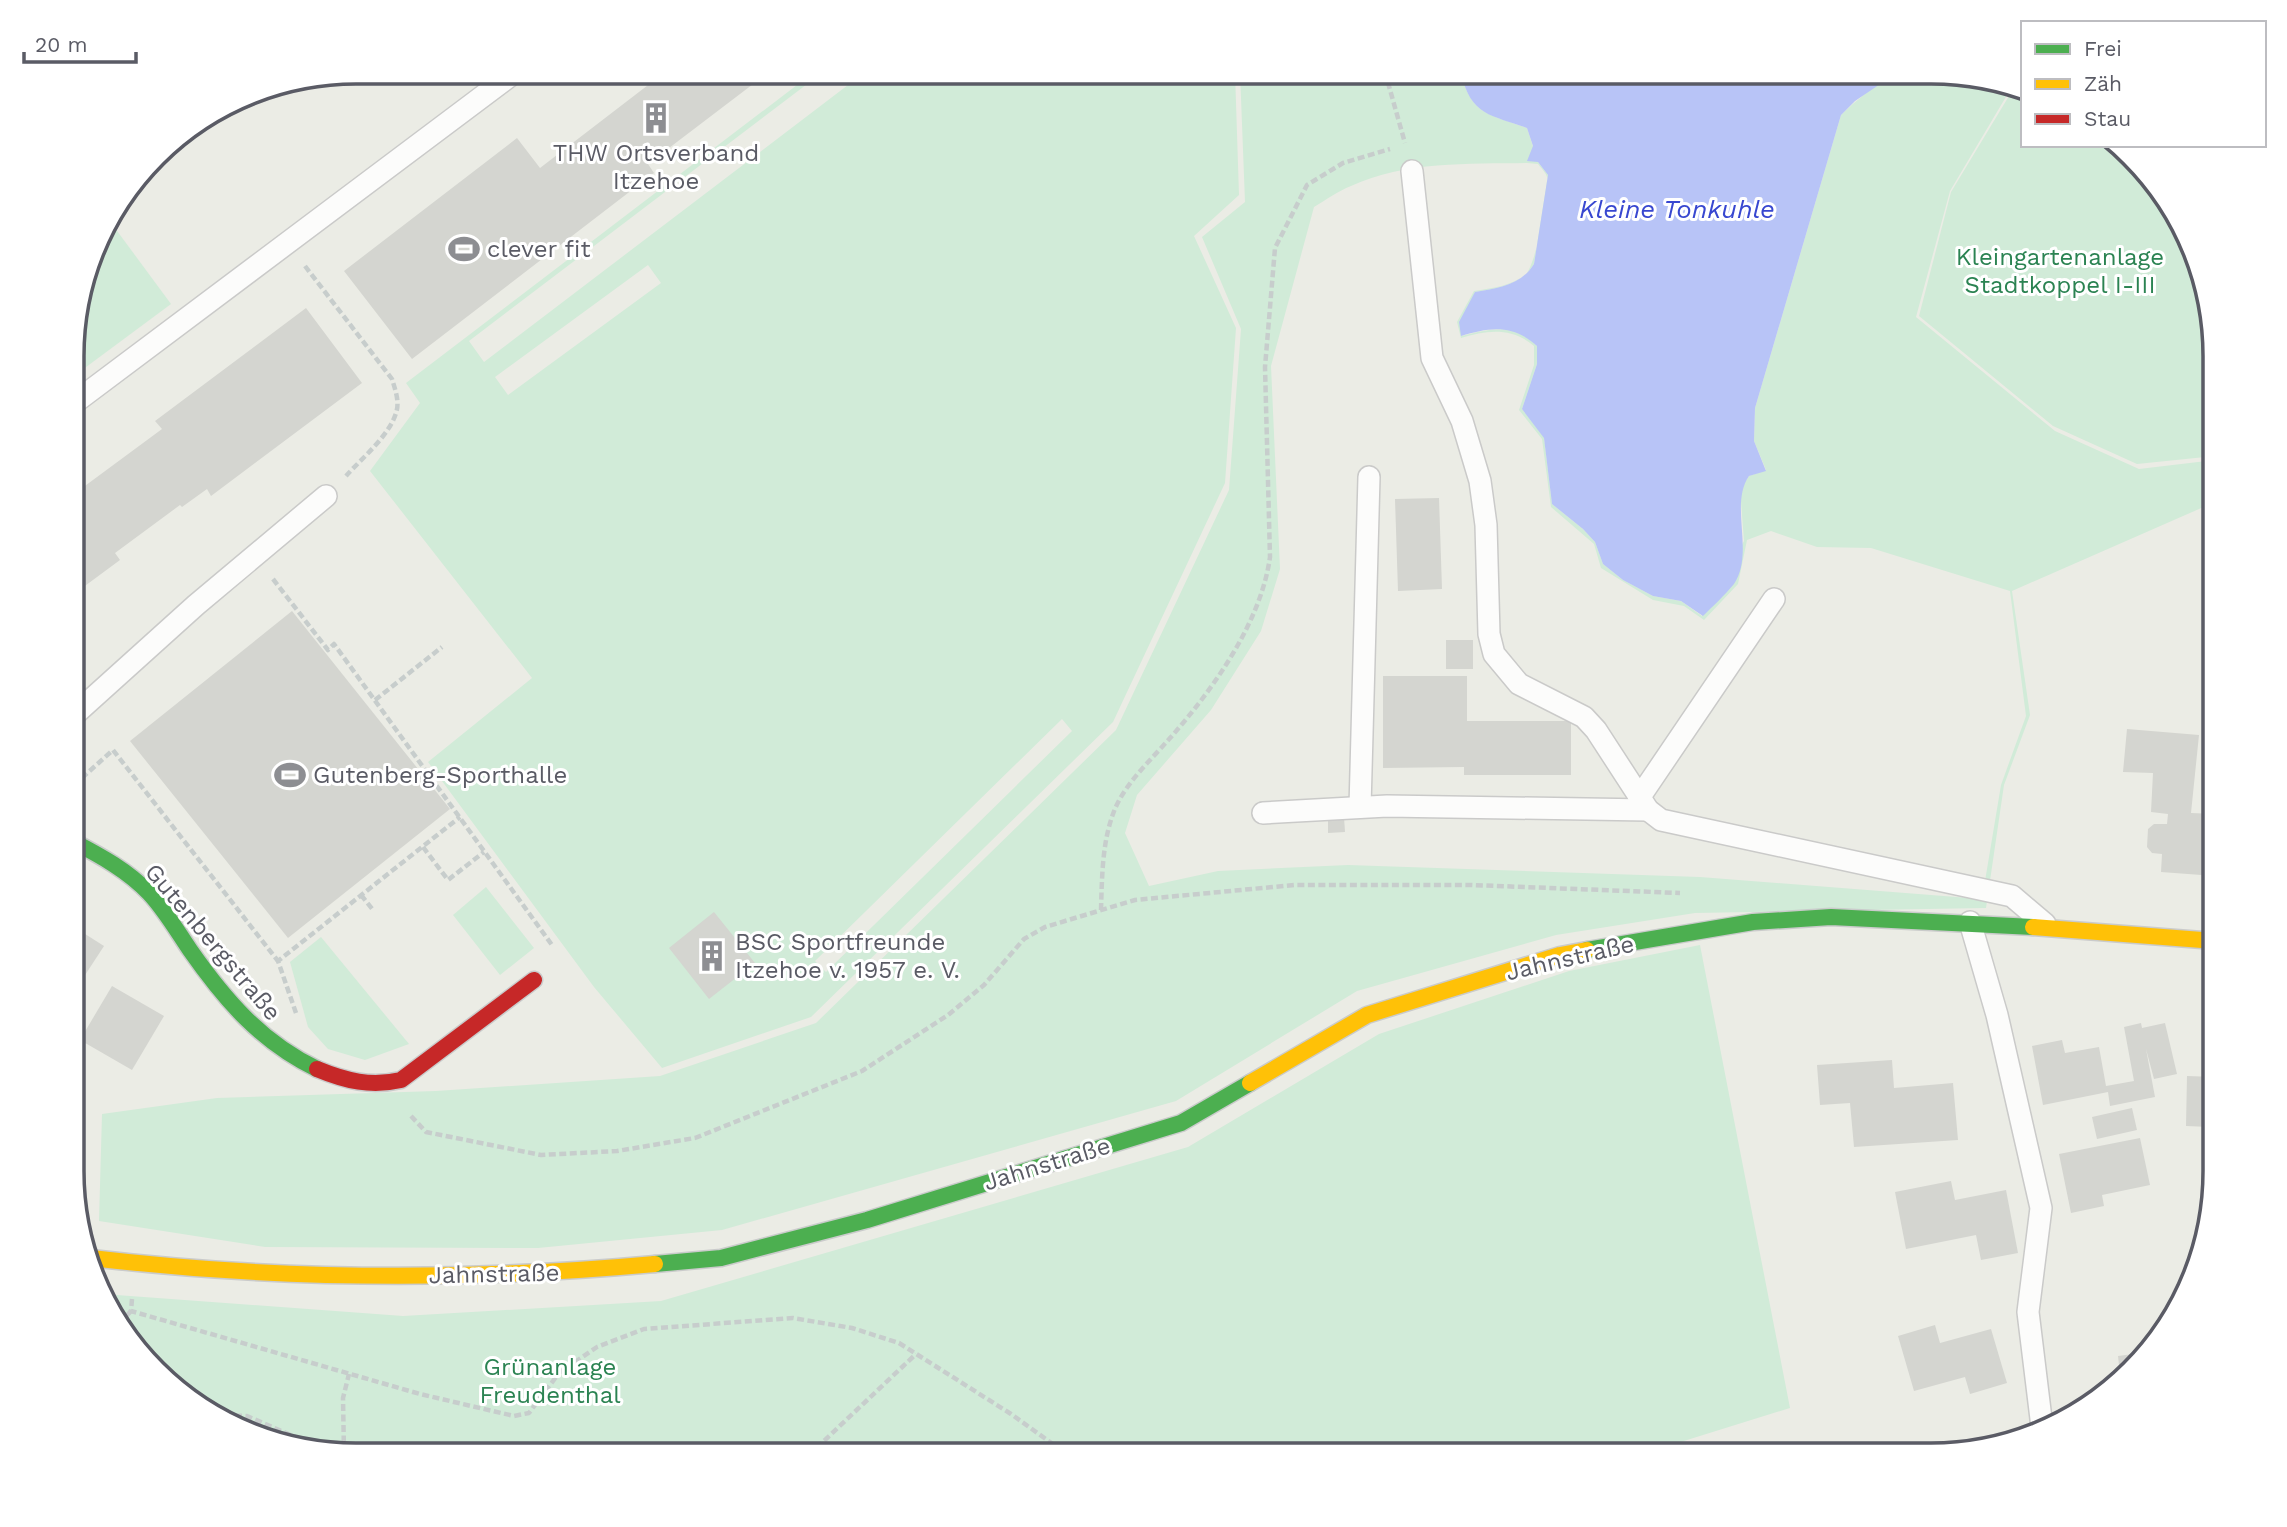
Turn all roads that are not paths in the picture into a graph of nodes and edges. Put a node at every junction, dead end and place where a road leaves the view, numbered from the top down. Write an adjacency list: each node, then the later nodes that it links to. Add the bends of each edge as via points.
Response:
1 (499, 84): 3 (lane)
2 (1412, 171): 8 (lane, via 1433,358 1462,421 1480,481 1494,654 1519,684 1584,717)
3 (84, 395)
4 (1369, 477): 9 (lane)
5 (326, 496): 7 (lane)
6 (1774, 599): 8 (lane)
7 (84, 706)
8 (1644, 804): 9 (lane); 13 (lane, via 1661,820 2012,896)
9 (1360, 807): 10 (lane)
10 (1263, 813)
11 (84, 848): 15 (street, Gutenbergstraße, via 149,893 244,1022 293,1058 357,1085 401,1080)
12 (1970, 922): 13 (street, Jahnstraße); 16 (street, Jahnstraße, via 1831,917 1753,922 1560,955 1367,1015 1181,1123 867,1220 721,1258 548,1275 202,1271); 17 (lane, via 1997,1015 2041,1208 2028,1312)
13 (2049, 928): 14 (street, Jahnstraße)
14 (2203, 940)
15 (534, 980)
16 (98, 1259)
17 (2041, 1419)

